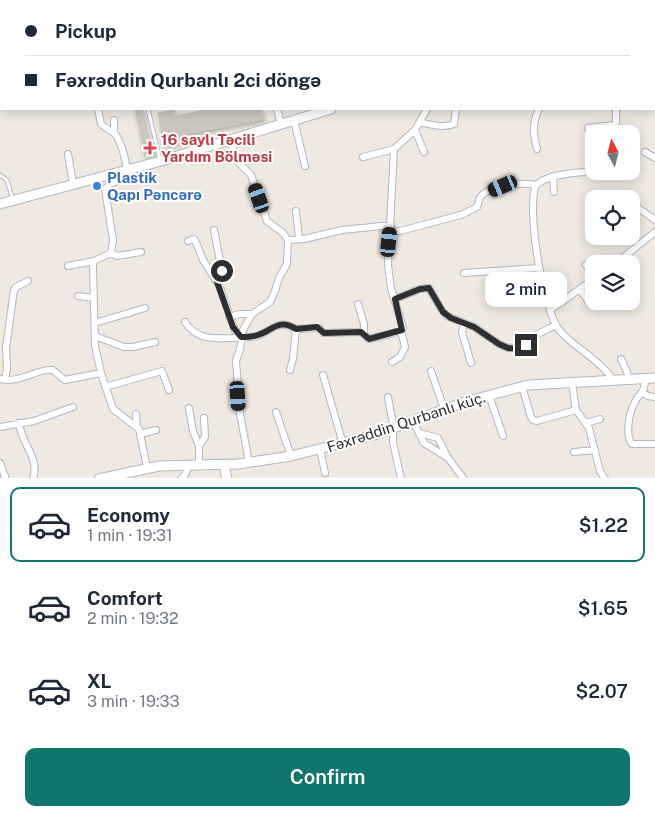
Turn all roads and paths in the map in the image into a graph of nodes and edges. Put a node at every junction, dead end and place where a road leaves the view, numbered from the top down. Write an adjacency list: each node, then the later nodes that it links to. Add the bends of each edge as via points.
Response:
1 (98, 110): 15 (street, via 101,124)
2 (148, 110): 24 (lane)
3 (278, 110): 12 (street)
4 (328, 110): 10 (street)
5 (426, 110): 11 (street)
6 (456, 110): 11 (street, via 456,120 451,126)
7 (539, 110): 17 (street, via 533,130)
8 (616, 110): 13 (street)
9 (114, 120): 15 (street)
10 (294, 120): 12 (street); 25 (street)
11 (420, 122): 14 (street)
12 (282, 124): 16 (street)
13 (615, 125)
14 (415, 130): 18 (street); 19 (street)
15 (114, 132): 26 (street)
16 (230, 140): 24 (street); 42 (street, via 238,162 251,175 267,222)
17 (537, 149)
18 (394, 150): 22 (street); 38 (street)
19 (424, 152)
20 (645, 152): 23 (street)
21 (68, 154): 30 (street)
22 (363, 157)
23 (655, 158)
24 (161, 161): 26 (street)
25 (305, 166)
26 (128, 170): 30 (street); 45 (street, via 125,178 106,189 113,240)
27 (585, 172): 29 (street)
28 (0, 175): 33 (lane, via 7,180)
29 (553, 177): 31 (street); 32 (street)
30 (73, 184): 33 (street)
31 (536, 185): 38 (street, via 503,186 484,194 477,207 461,215 400,231); 49 (street)
32 (554, 192)
33 (13, 200): 34 (street)
34 (0, 204)
35 (640, 209): 37 (street)
36 (296, 210): 41 (street)
37 (655, 220)
38 (390, 228): 41 (street, via 342,230); 58 (street, via 388,265)
39 (214, 230): 51 (street, via 222,271)
40 (655, 232): 46 (street)
41 (299, 239): 42 (street)
42 (288, 240): 62 (street, via 287,264 273,296 270,302)
43 (188, 241): 51 (street, via 195,240)
44 (141, 252): 45 (street, via 117,256)
45 (111, 253): 47 (street)
46 (626, 255)
47 (94, 261): 48 (street); 57 (street)
48 (68, 266)
49 (539, 268): 50 (street); 61 (street)
50 (464, 273)
51 (216, 279): 63 (street)
52 (28, 281): 83 (street, via 14,290 6,348 7,369)
53 (585, 285): 54 (street)
54 (580, 289): 56 (street); 61 (street)
55 (78, 296): 57 (street)
56 (585, 296)
57 (94, 298): 65 (street)
58 (395, 299): 66 (street, via 429,288 443,312); 69 (street, via 403,328)
59 (358, 304): 70 (street)
60 (145, 308): 65 (street)
61 (550, 310): 67 (street)
62 (252, 314): 63 (street); 72 (street)
63 (229, 317): 72 (street)
64 (185, 322): 72 (street, via 192,332 206,338)
65 (95, 323): 71 (street)
66 (464, 323): 67 (street, via 512,349 523,347 536,335); 76 (street, via 462,332)
67 (556, 326): 85 (street, via 609,373)
68 (296, 329): 70 (street, via 317,327 326,333); 72 (street, via 284,324 259,335); 77 (street)
69 (401, 332): 70 (street, via 369,339); 75 (street, via 405,347 400,357)
70 (364, 333)
71 (95, 336): 73 (street, via 124,347); 79 (street)
72 (241, 337): 120 (street, via 236,361 240,413)
73 (154, 342)
74 (621, 359): 84 (street)
75 (392, 362)
76 (471, 363)
77 (290, 370)
78 (431, 371): 96 (street)
79 (100, 373): 83 (street, via 65,380 48,370 15,380); 88 (street)
80 (323, 375): 111 (street)
81 (655, 378): 82 (street, Fəxrəddin Qurbanlı küç.)
82 (645, 379): 84 (street, Fəxrəddin Qurbanlı küç.); 90 (street)
83 (2, 380)
84 (629, 380): 85 (street, Fəxrəddin Qurbanlı küç.)
85 (613, 381): 86 (street, Fəxrəddin Qurbanlı küç.)
86 (572, 383): 87 (street, Fəxrəddin Qurbanlı küç.); 97 (street)
87 (522, 386): 91 (street, Fəxrəddin Qurbanlı küç.); 97 (street, via 533,420)
88 (105, 387): 89 (street, via 162,371); 108 (street, via 113,409)
89 (169, 390)
90 (643, 393): 93 (street); 112 (street, via 632,408 630,442)
91 (489, 394): 96 (street, Fəxrəddin Qurbanlı küç.); 110 (street)
92 (388, 397): 106 (street)
93 (655, 397)
94 (73, 407): 103 (street)
95 (189, 408): 113 (street)
96 (444, 409): 102 (street, Fəxrəddin Qurbanlı küç.)
97 (576, 410): 104 (street)
98 (276, 412): 117 (street)
99 (136, 414): 108 (street)
100 (204, 418): 113 (street, via 205,437)
101 (600, 419): 104 (street)
102 (413, 421): 106 (street, Fəxrəddin Qurbanlı küç.); 109 (street)
103 (19, 423): 105 (street); 127 (street, via 35,462)
104 (586, 423): 115 (street)
105 (0, 427)
106 (392, 429): 111 (street, Fəxrəddin Qurbanlı küç.); 131 (street, via 392,442)
107 (156, 430): 108 (street)
108 (139, 431): 124 (street)
109 (419, 433): 118 (street, via 424,443); 118 (street, via 438,438)
110 (503, 436)
111 (343, 444): 114 (street, Fəxrəddin Qurbanlı küç.)
112 (655, 444)
113 (199, 446): 122 (street)
114 (320, 449): 117 (street, Fəxrəddin Qurbanlı küç.); 125 (street)
115 (595, 450): 116 (street); 133 (street)
116 (574, 452)
117 (291, 456): 120 (street, Fəxrəddin Qurbanlı küç.)
118 (448, 458): 132 (street)
119 (0, 463): 126 (street)
120 (249, 463): 123 (street, Fəxrəddin Qurbanlı küç.)
121 (190, 465): 122 (street, Fəxrəddin Qurbanlı küç.); 124 (street, Fəxrəddin Qurbanlı küç.); 129 (street)
122 (199, 465): 123 (street, Fəxrəddin Qurbanlı küç.)
123 (224, 465): 130 (street)
124 (147, 467): 128 (street, Fəxrəddin Qurbanlı küç.)
125 (325, 473)
126 (6, 478)
127 (33, 478)
128 (99, 478)
129 (181, 478)
130 (227, 478)
131 (402, 478)
132 (464, 478)
133 (604, 478)

